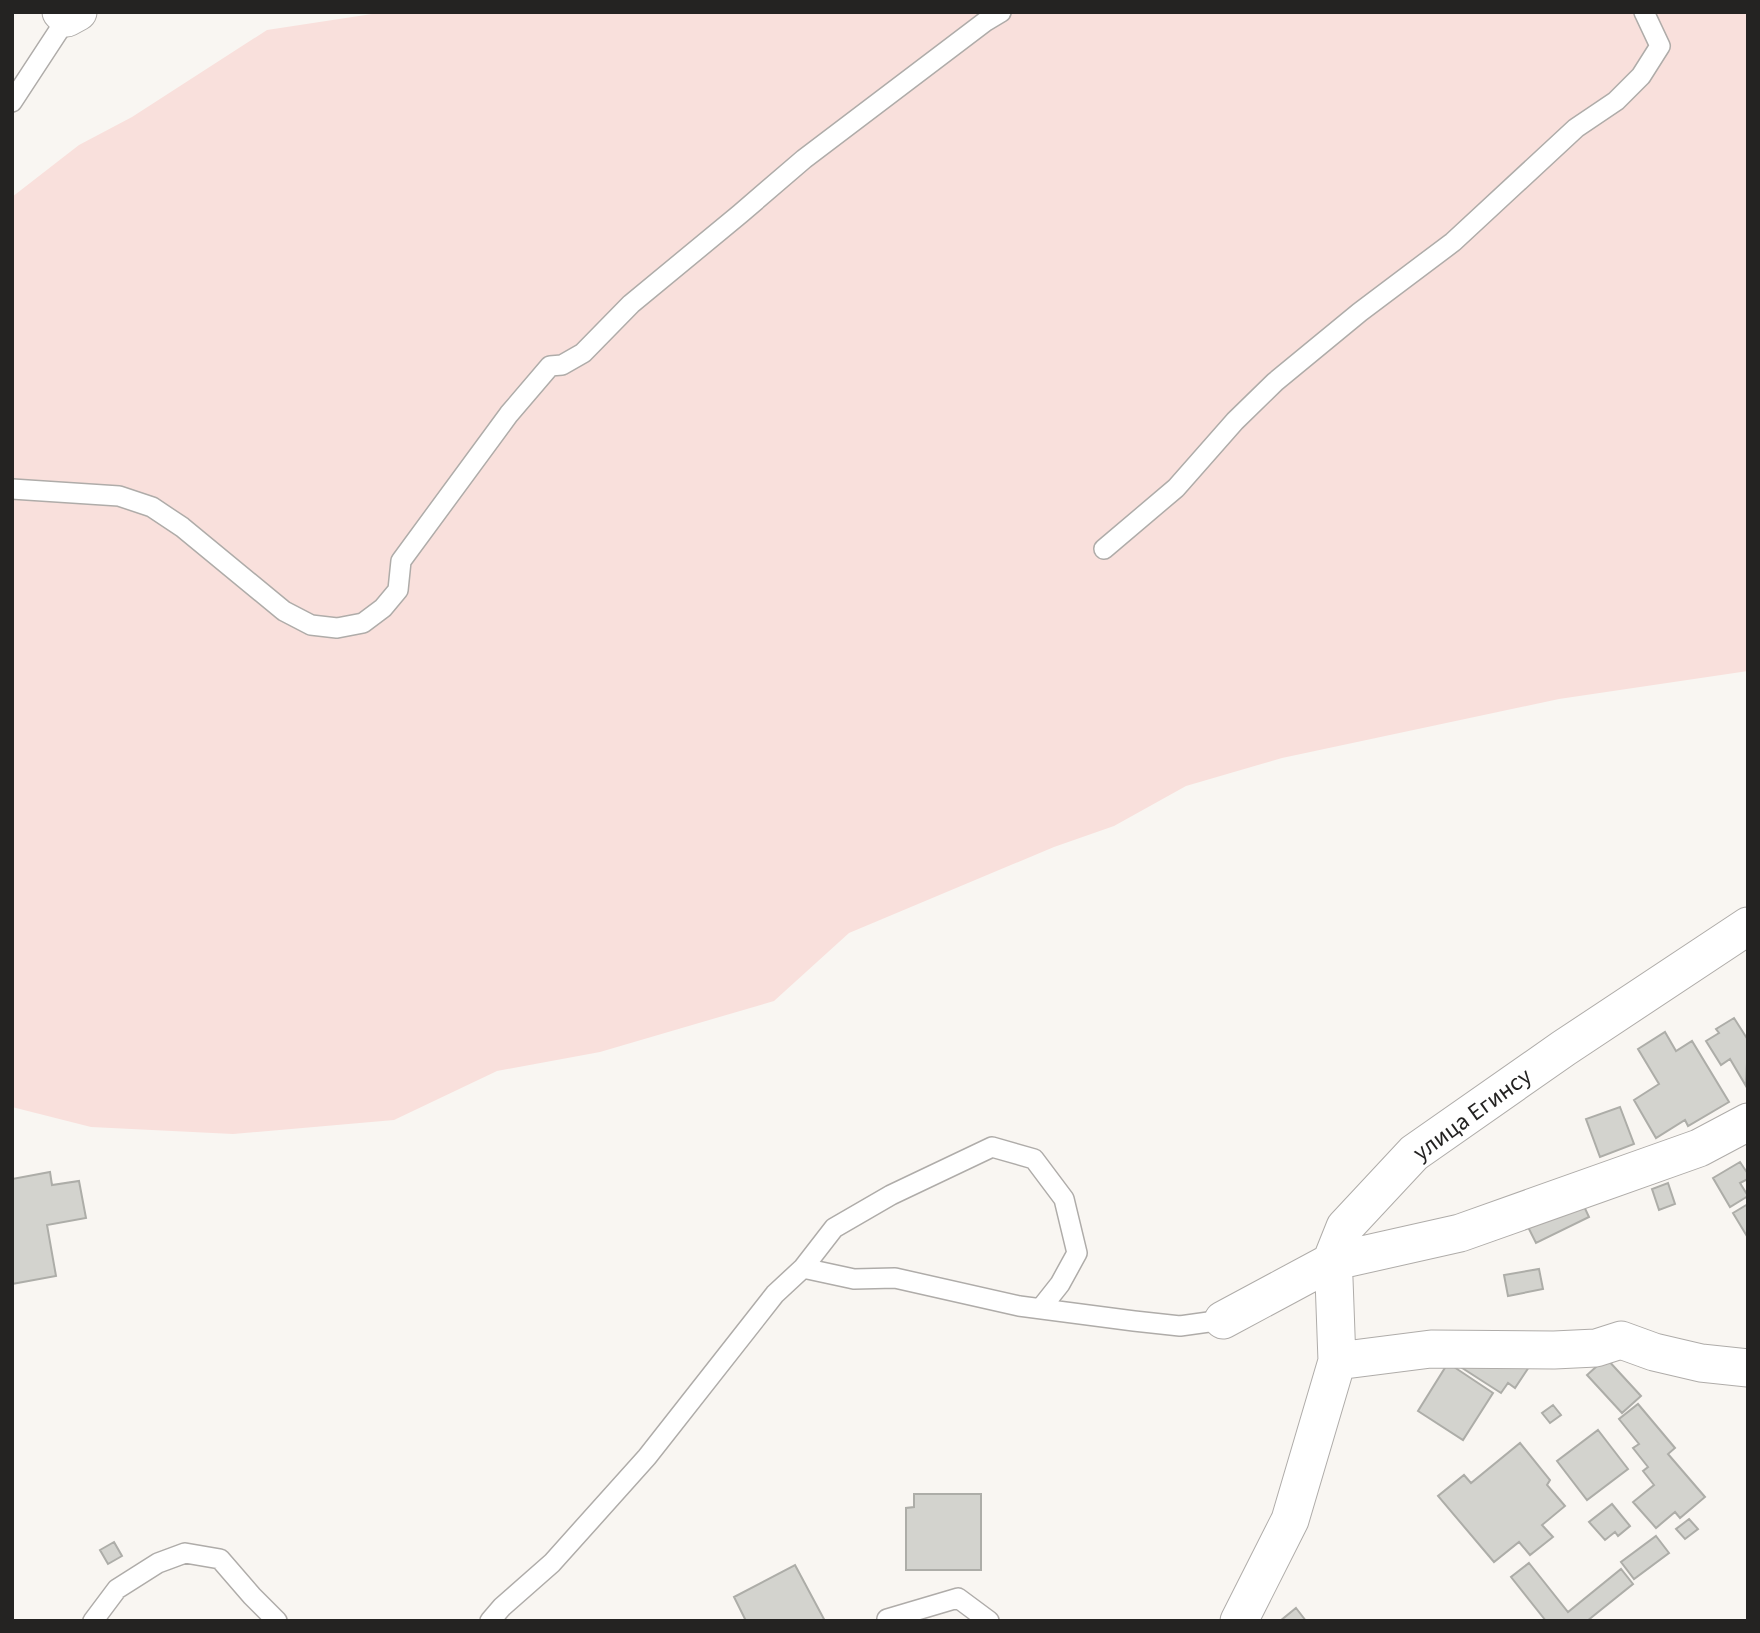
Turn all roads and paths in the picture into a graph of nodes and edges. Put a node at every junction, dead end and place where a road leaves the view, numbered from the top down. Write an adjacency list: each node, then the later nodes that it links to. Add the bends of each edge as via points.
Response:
1 (1001, 12): 5 (lane, via 804,159 631,304 583,353 550,366 401,561 398,590 363,623 337,628 311,625 285,611 152,507 119,496)
2 (1644, 12): 6 (lane, via 1660,46 1641,76 1616,101 1576,128 1453,242 1275,382 1175,488)
3 (68, 14): 4 (lane)
4 (12, 102)
5 (12, 489)
6 (1104, 549)
7 (1748, 926): 9 (street, улица Егинсу, via 1414,1153 1345,1227)
8 (1748, 1122): 9 (street, via 1699,1149 1460,1233)
9 (1331, 1262): 12 (street); 13 (street, улица Егинсу)
10 (803, 1268): 11 (lane, via 854,1279 895,1279); 11 (lane, via 834,1228 992,1147 1034,1159 1064,1199 1077,1252); 18 (lane, via 775,1294 647,1457 552,1563)
11 (1041, 1308): 12 (lane, via 1180,1326)
12 (1223, 1320)
13 (1337, 1361): 14 (street, via 1431,1349 1596,1348 1622,1340 1689,1360); 20 (street, улица Егинсу, via 1290,1520)
14 (1748, 1368)
15 (887, 1619): 19 (lane, via 958,1598)
16 (93, 1621): 17 (lane, via 117,1589 184,1553 220,1559)
17 (277, 1621)
18 (490, 1621)
19 (989, 1621)
20 (1239, 1621)

